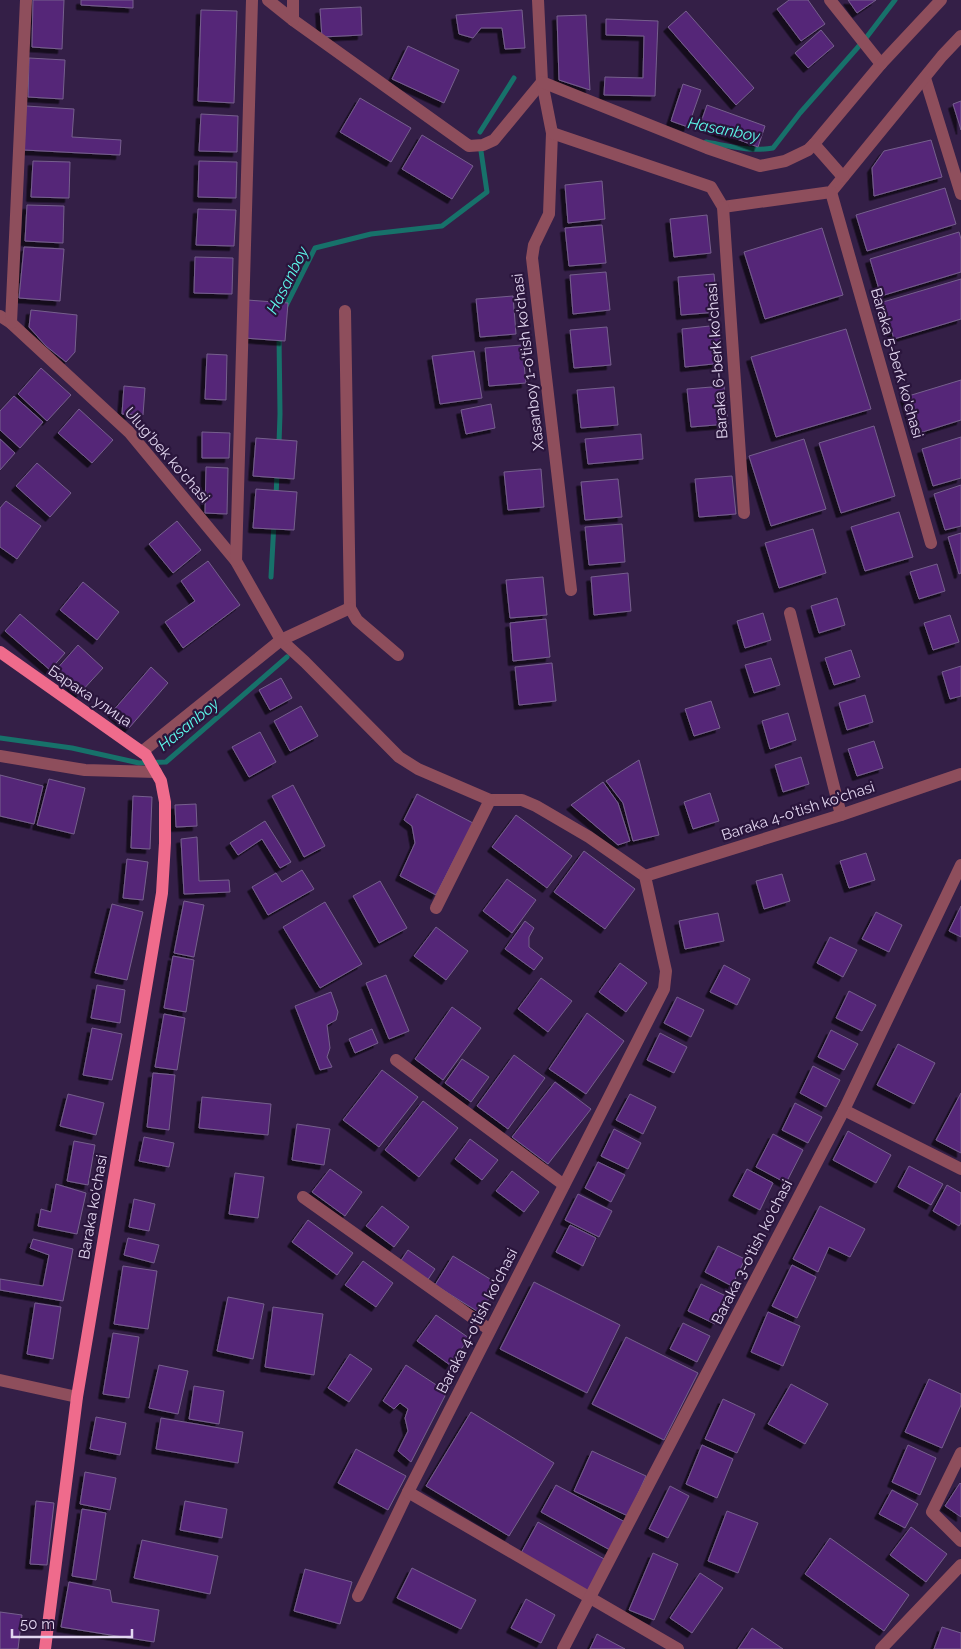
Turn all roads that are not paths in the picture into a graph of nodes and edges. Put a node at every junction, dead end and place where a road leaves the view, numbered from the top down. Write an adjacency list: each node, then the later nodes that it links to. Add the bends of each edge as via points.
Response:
1 (26, 0): 20 (street)
2 (252, 0): 23 (street)
3 (268, 0): 8 (street)
4 (293, 0): 8 (street)
5 (538, 0): 12 (street)
6 (830, 0): 10 (street)
7 (941, 0): 10 (street)
8 (293, 20): 12 (street, via 469,146 494,140)
9 (961, 36): 11 (street)
10 (882, 64): 14 (street)
11 (925, 78): 15 (street); 17 (street)
12 (542, 82): 13 (street, Xasanboy 1-o'tish ko'chasi); 14 (street, via 760,166 786,161)
13 (552, 133): 18 (street, via 711,187); 24 (street, Xasanboy 1-o'tish ko'chasi, via 549,214 534,244 532,258)
14 (814, 144): 15 (street)
15 (843, 177): 16 (street)
16 (831, 192): 18 (street); 22 (street, Baraka 5-berk ko'chasi)
17 (961, 194)
18 (723, 207): 21 (street, Baraka 6-berk ko'chasi)
19 (345, 311): 25 (street)
20 (5, 319): 23 (street, Ulug'bek ko'chasi, via 130,432)
21 (744, 513)
22 (931, 544)
23 (236, 561): 27 (street, Ulug'bek ko'chasi)
24 (571, 590)
25 (350, 608): 27 (street); 29 (street, via 357,620)
26 (790, 613): 35 (street)
27 (281, 640): 30 (street); 34 (street, via 399,756 418,769)
28 (0, 652): 30 (main road, Барака улица)
29 (398, 654)
30 (144, 753): 32 (main road, Барака улица)
31 (0, 756): 32 (street, via 85,770)
32 (156, 772): 46 (main road, Baraka ko'chasi, via 165,802 162,893)
33 (961, 774): 35 (street, Baraka 4-o'tish ko'chasi)
34 (490, 800): 37 (street, via 522,800 536,806 589,837); 38 (street)
35 (842, 815): 37 (street, Baraka 4-o'tish ko'chasi)
36 (961, 865): 40 (street, Baraka 3-o'tish ko'chasi)
37 (645, 876): 42 (street, Baraka 4-o'tish ko'chasi, via 666,971 664,989)
38 (436, 908)
39 (396, 1060): 42 (street)
40 (844, 1110): 41 (street); 52 (street, Baraka 3-o'tish ko'chasi)
41 (961, 1170)
42 (564, 1185): 44 (street, Baraka 4-o'tish ko'chasi)
43 (303, 1197): 44 (street)
44 (490, 1330): 48 (street, Baraka 4-o'tish ko'chasi)
45 (0, 1380): 46 (street)
46 (77, 1397): 53 (main road, Baraka ko'chasi)
47 (961, 1453): 49 (street, via 932,1512)
48 (408, 1492): 51 (street, Baraka 4-o'tish ko'chasi); 52 (street)
49 (961, 1541)
50 (961, 1565): 56 (street)
51 (358, 1596)
52 (590, 1598): 54 (street, Baraka 3-o'tish ko'chasi); 55 (street)
53 (45, 1649)
54 (563, 1649)
55 (678, 1649)
56 (882, 1649)

